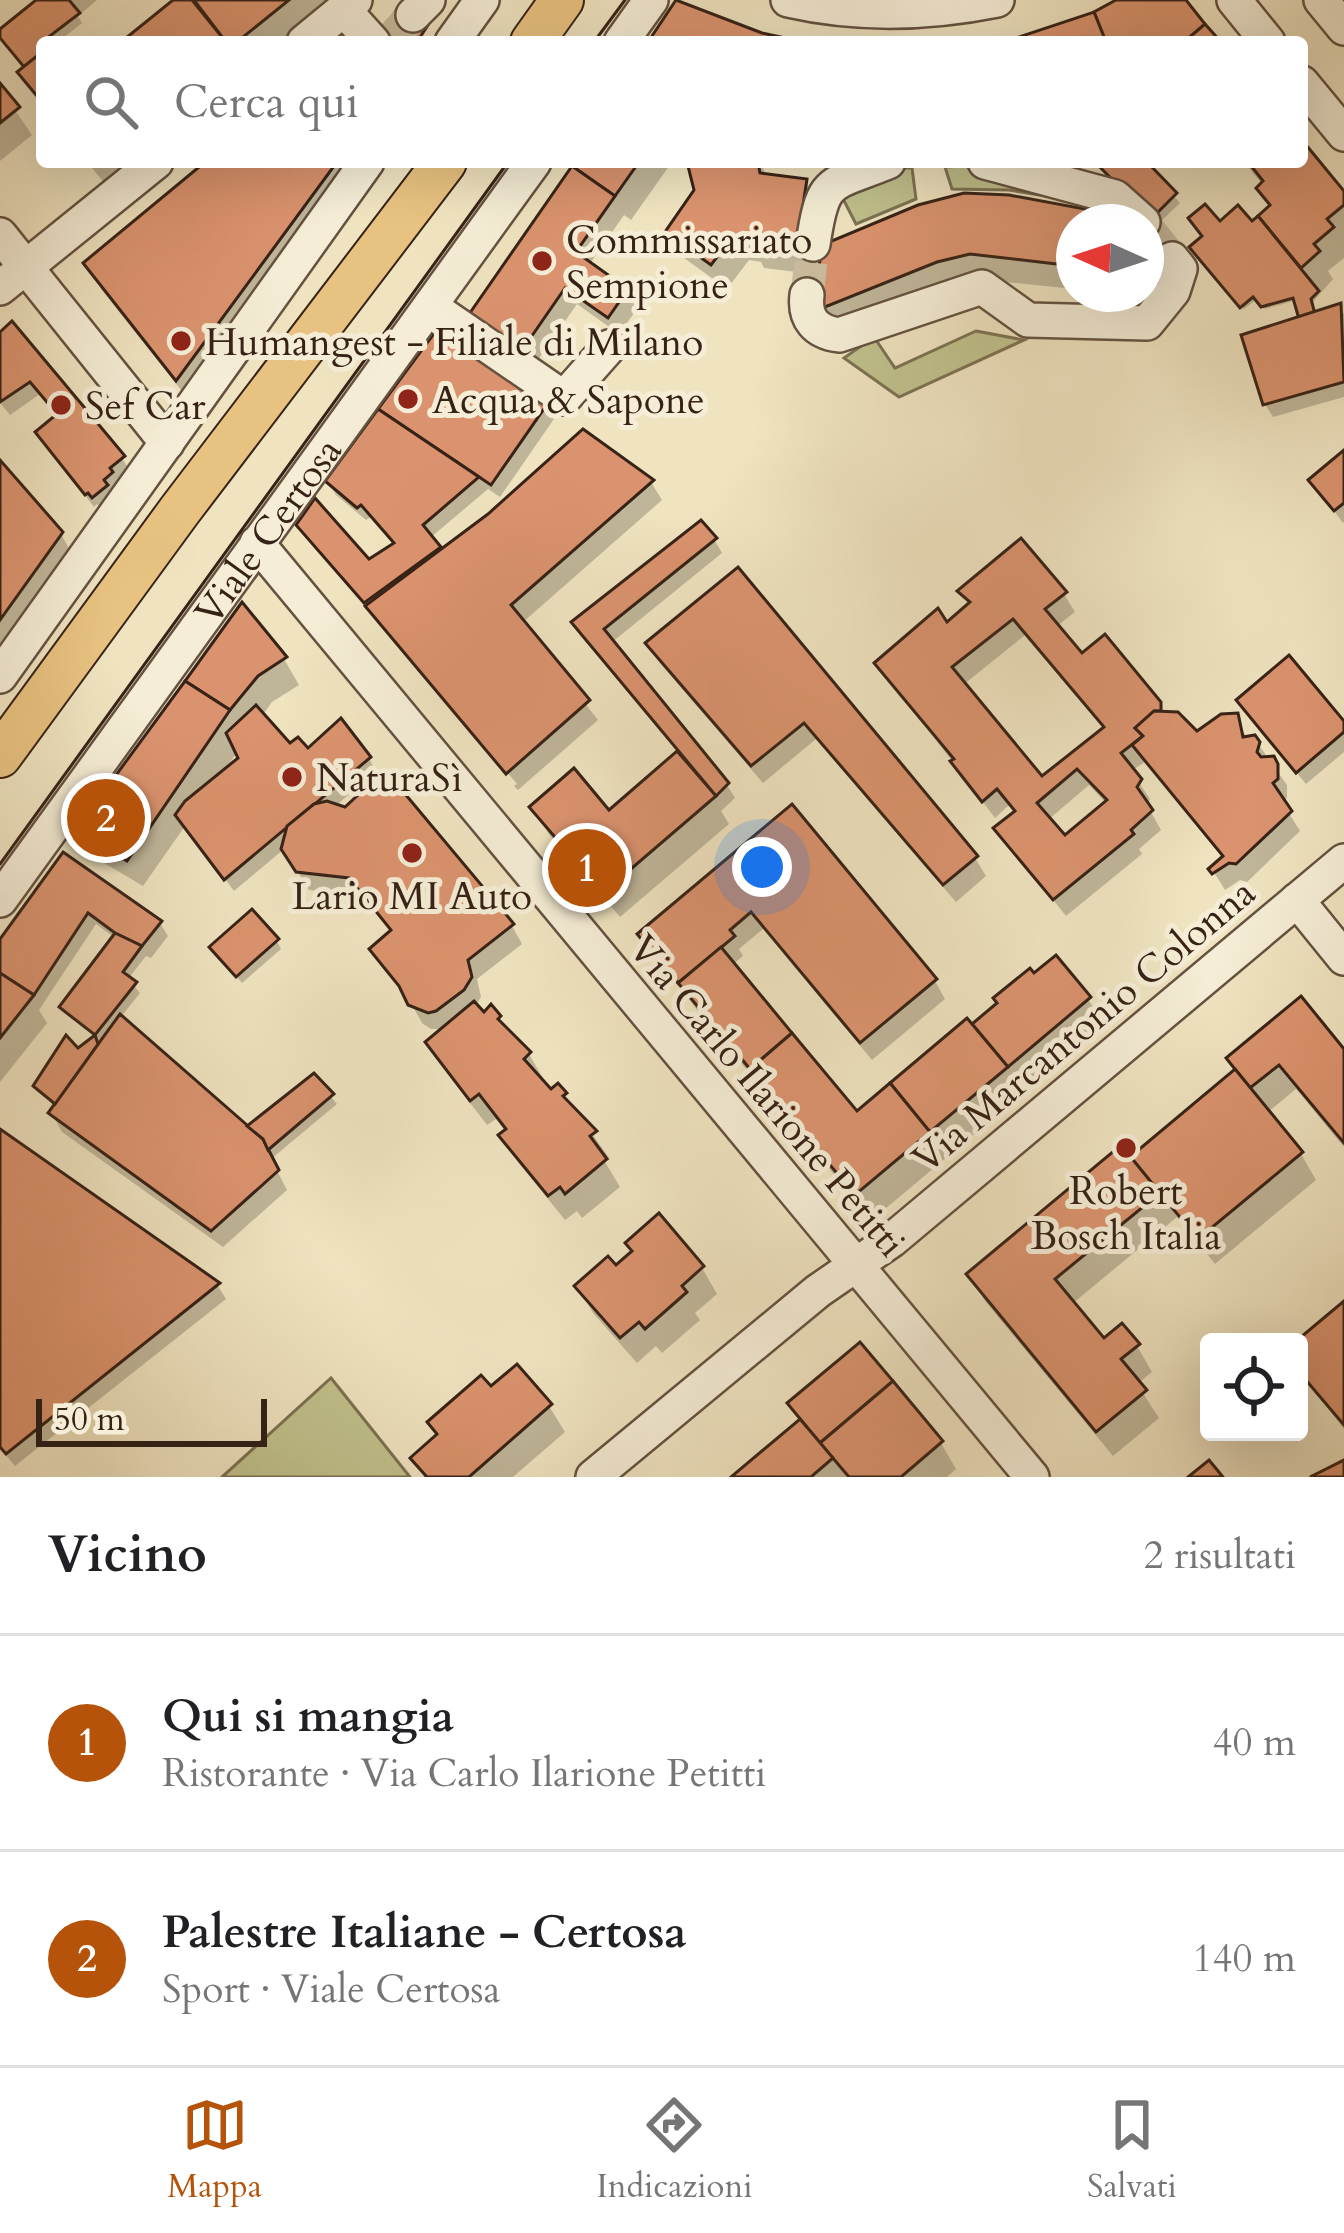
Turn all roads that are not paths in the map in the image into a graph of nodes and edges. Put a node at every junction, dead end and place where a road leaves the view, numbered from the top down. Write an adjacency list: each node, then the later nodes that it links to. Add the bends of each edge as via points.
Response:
1 (562, 0): 14 (main road)
2 (651, 0): 15 (street)
3 (788, 0): 9 (street)
4 (998, 0): 9 (street)
5 (1234, 0): 16 (street)
6 (1321, 0): 10 (street)
7 (480, 1): 13 (street)
8 (350, 5): 11 (street); 12 (street)
9 (925, 27)
10 (1344, 28)
11 (311, 36)
12 (369, 36)
13 (456, 36)
14 (536, 36)
15 (625, 36)
16 (1263, 36)
17 (1308, 89): 18 (street)
18 (1340, 120)
19 (149, 168): 29 (street)
20 (363, 168): 34 (street)
21 (440, 168): 37 (main road, Viale Certosa)
22 (530, 168): 32 (street, Viale Certosa)
23 (874, 168): 27 (street, via 825,190)
24 (1007, 168): 25 (street)
25 (1123, 204)
26 (0, 235): 29 (street)
27 (813, 244)
28 (1172, 259): 31 (street, via 1180,268 1173,291 1148,322 1028,320 982,287 839,335 813,325)
29 (27, 266): 30 (street); 34 (street)
30 (0, 288)
31 (806, 295)
32 (430, 306): 33 (street, via 564,398); 35 (street, Viale Certosa)
33 (609, 347)
34 (167, 442): 36 (street)
35 (257, 543): 39 (street, Viale Certosa); 42 (street, Via Carlo Ilarione Petitti)
36 (0, 676)
37 (0, 756)
38 (1344, 861): 40 (street, Via Marcantonio Colonna)
39 (0, 900)
40 (1297, 900): 41 (street); 42 (street, Via Marcantonio Colonna, via 948,1195)
41 (1344, 958)
42 (854, 1264): 43 (street, Via Marcantonio Colonna); 44 (street, Via Carlo Ilarione Petitti)
43 (593, 1477)
44 (1032, 1477)

